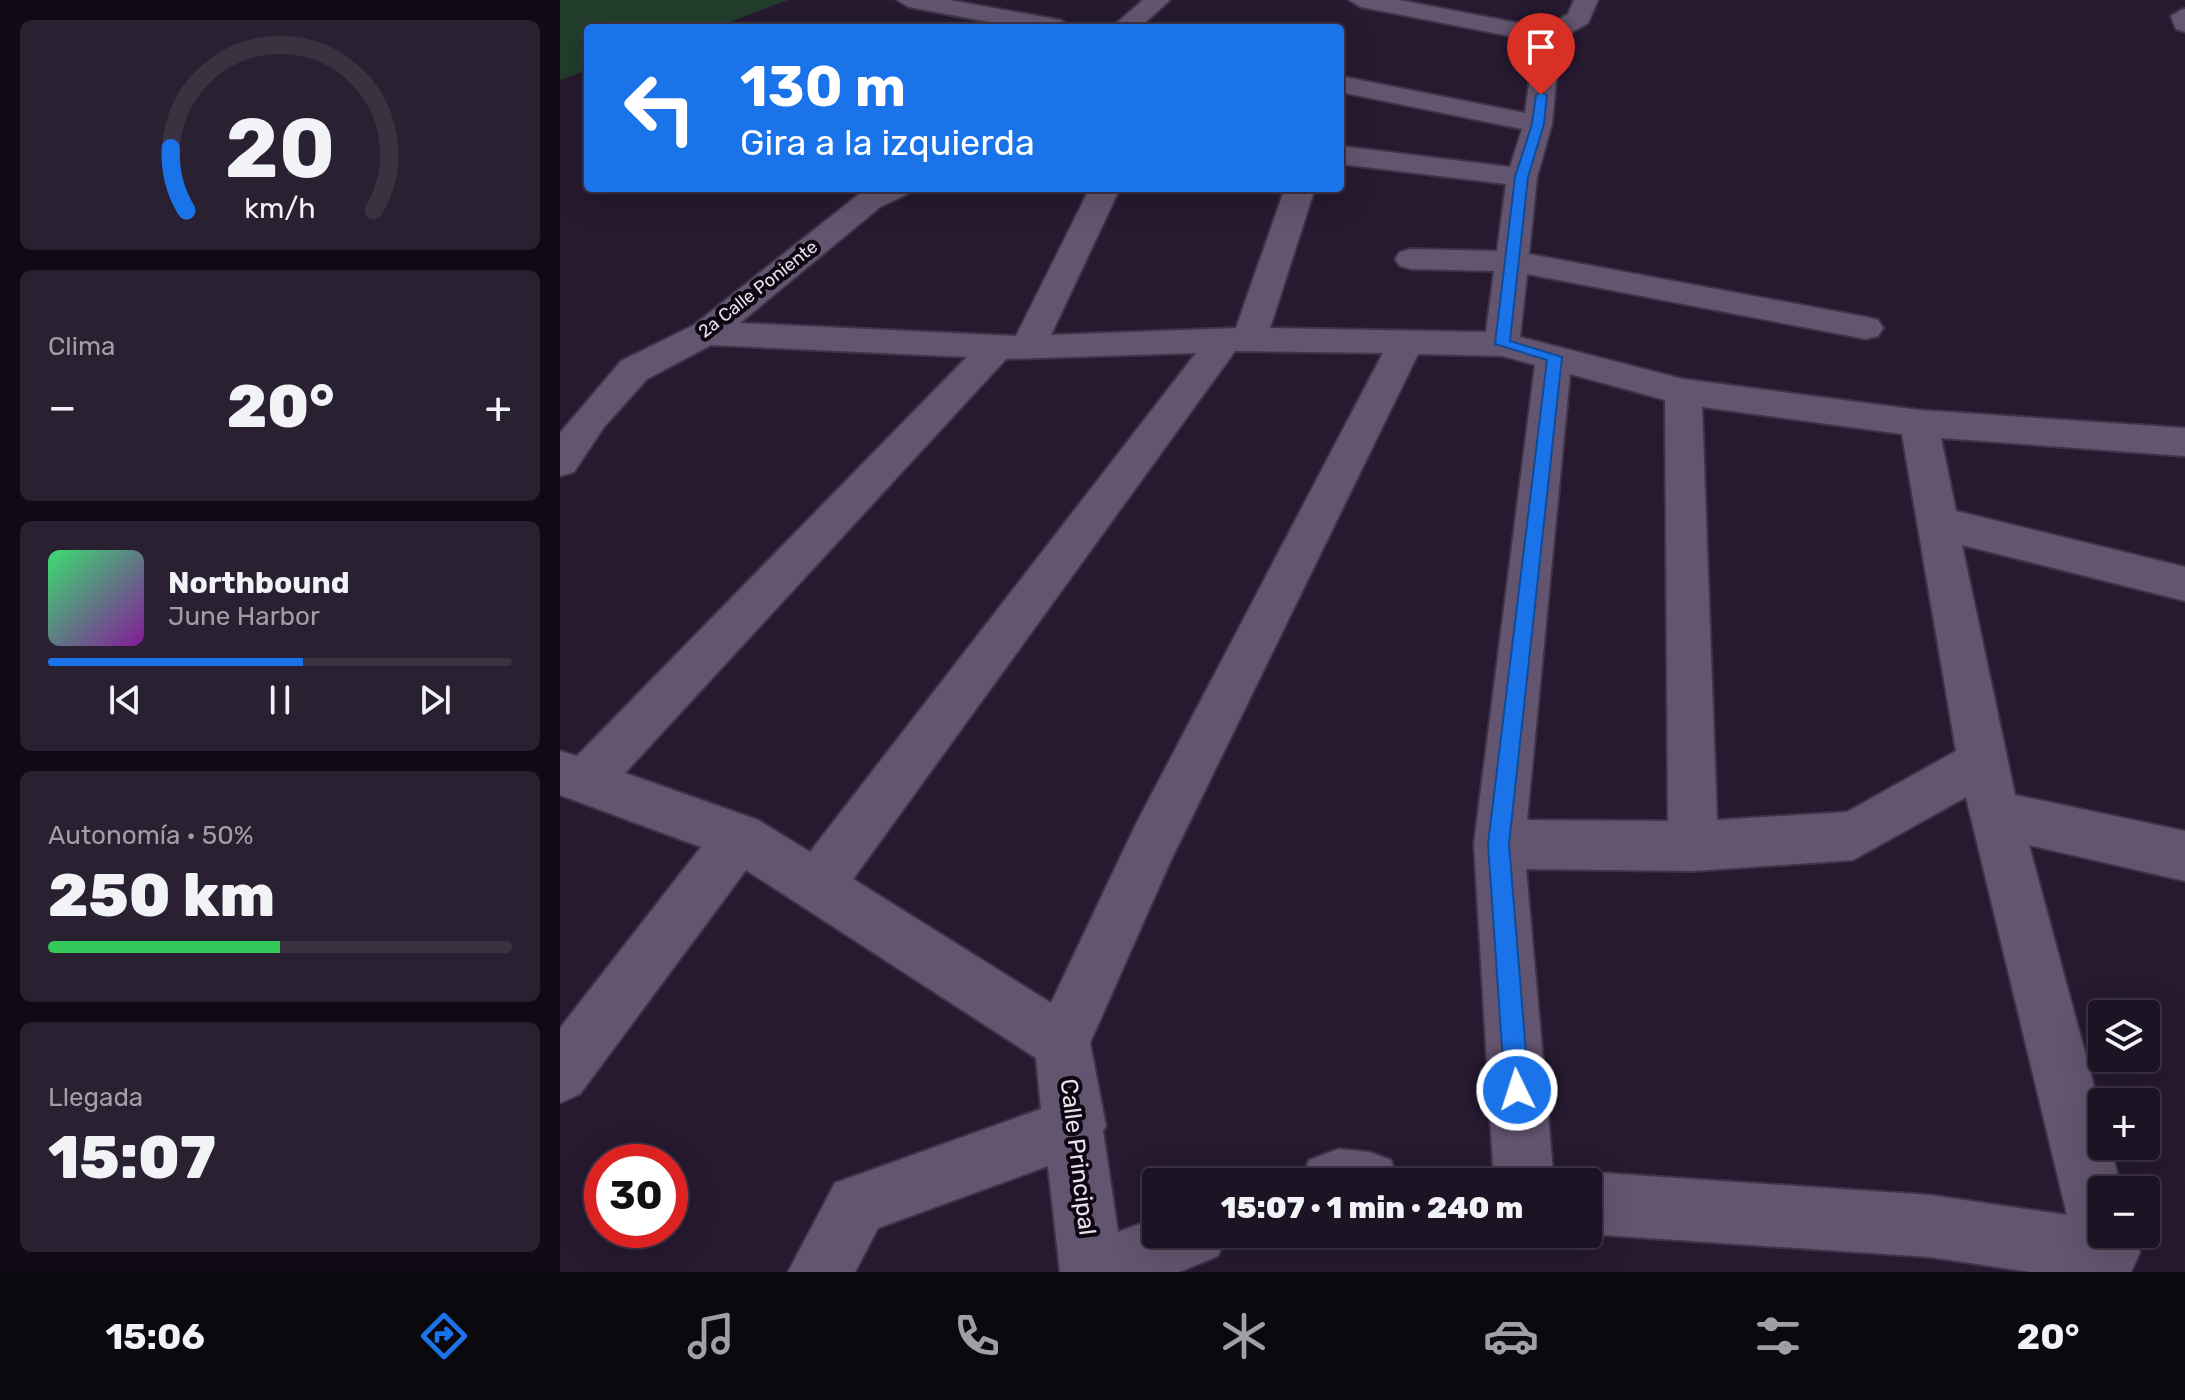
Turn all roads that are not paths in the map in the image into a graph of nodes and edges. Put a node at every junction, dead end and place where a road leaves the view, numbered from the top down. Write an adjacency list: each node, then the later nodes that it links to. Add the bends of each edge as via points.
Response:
1 (909, 0): 5 (street)
2 (1158, 0): 8 (street)
3 (1361, 0): 9 (street)
4 (1586, 0): 9 (street, via 1579,18)
5 (971, 6): 6 (street); 7 (street)
6 (946, 24)
7 (1044, 24)
8 (1129, 24)
9 (1548, 36): 11 (street)
10 (1344, 85): 11 (street)
11 (1538, 124): 13 (street)
12 (1344, 155): 13 (street)
13 (1522, 177): 18 (street)
14 (888, 192): 20 (street, 2a Calle Poniente, via 869,201)
15 (1103, 192): 24 (street)
16 (1298, 192): 21 (street)
17 (1411, 259): 18 (street)
18 (1510, 261): 19 (street); 23 (street)
19 (1866, 328)
20 (706, 333): 24 (street); 29 (street, 2a Calle Poniente, via 634,370)
21 (1237, 340): 22 (street); 24 (street); 39 (street)
22 (1406, 343): 23 (street); 40 (street, via 1153,843)
23 (1502, 344): 25 (street)
24 (1012, 347): 33 (street)
25 (1554, 357): 26 (street); 36 (street)
26 (1683, 392): 27 (street); 37 (street)
27 (1919, 423): 28 (street); 30 (street)
28 (2185, 442)
29 (560, 462)
30 (1938, 523): 31 (street); 32 (street)
31 (2185, 584)
32 (1982, 762): 34 (street); 37 (street, via 1853,836)
33 (572, 778): 35 (street)
34 (1995, 814): 38 (street); 44 (street)
35 (740, 837): 39 (street); 41 (street)
36 (1499, 844): 37 (street); 43 (street)
37 (1693, 846)
38 (2185, 856)
39 (816, 886): 40 (street)
40 (1062, 1042): 42 (street, Calle Principal)
41 (560, 1074)
42 (1076, 1126): 48 (street, via 857,1205); 49 (street, Calle Principal)
43 (1523, 1168)
44 (2088, 1177)
45 (1602, 1204): 46 (street, via 1930,1226)
46 (2088, 1245)
47 (1159, 1248): 49 (street)
48 (820, 1272)
49 (1095, 1272)

